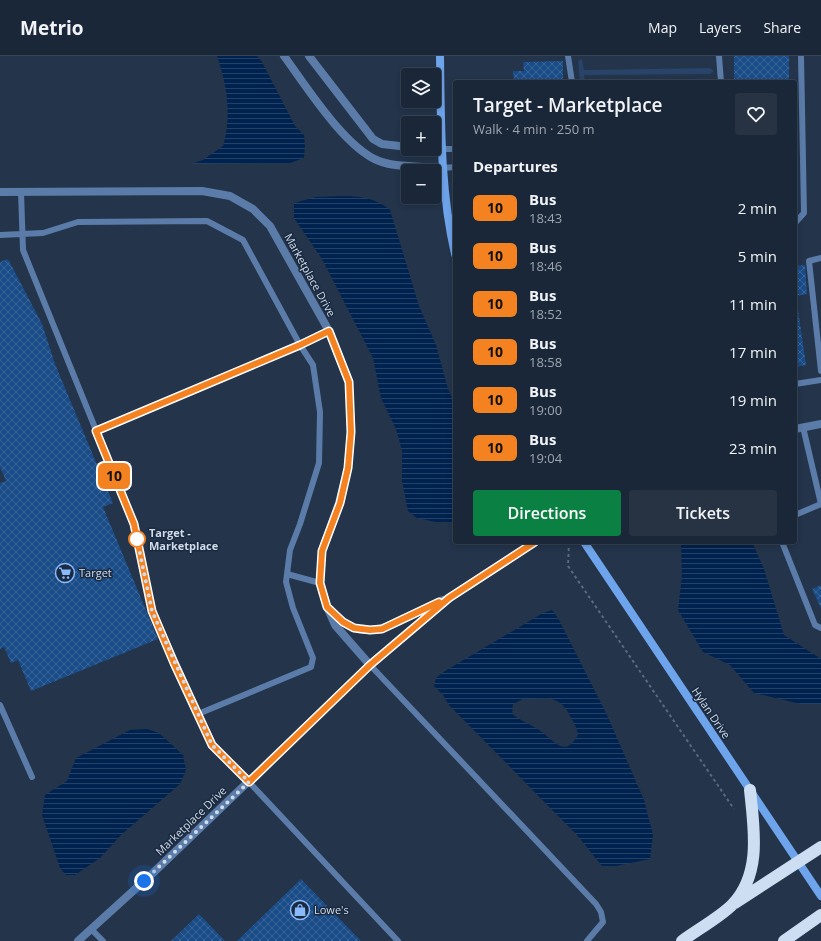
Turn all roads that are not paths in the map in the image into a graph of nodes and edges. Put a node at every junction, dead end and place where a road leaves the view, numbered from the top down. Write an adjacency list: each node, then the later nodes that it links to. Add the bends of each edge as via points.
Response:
1 (284, 56): 15 (street, via 327,113 368,156 386,163)
2 (309, 56): 10 (street, via 373,139 382,144)
3 (440, 56): 9 (main road)
4 (568, 56): 7 (lane)
5 (719, 56): 8 (lane)
6 (802, 56): 18 (lane, via 804,213)
7 (572, 80)
8 (721, 80)
9 (438, 116)
10 (401, 146)
11 (441, 149): 12 (lane)
12 (453, 149)
13 (439, 156): 15 (main road)
14 (453, 167): 15 (lane)
15 (443, 168): 21 (main road, via 446,207)
16 (0, 192): 17 (street, Marketplace Drive)
17 (21, 192): 19 (lane); 25 (street, Marketplace Drive, via 202,191 230,196 253,209 270,226)
18 (797, 221)
19 (22, 232): 20 (lane); 26 (lane, via 44,233 78,222 207,221 243,240); 33 (lane, via 23,250 32,277)
20 (0, 235)
21 (453, 244)
22 (821, 258): 23 (lane, via 809,261)
23 (814, 304): 24 (lane); 27 (lane)
24 (821, 304)
25 (329, 331): 26 (lane); 40 (street, Marketplace Drive, via 349,382 351,432 348,468 340,503 322,551)
26 (300, 345): 33 (lane); 39 (lane, via 314,370 320,412 319,463 290,550)
27 (820, 359): 28 (lane)
28 (821, 371)
29 (821, 380): 30 (lane)
30 (797, 384)
31 (821, 424): 32 (street)
32 (799, 428): 34 (lane)
33 (96, 431): 46 (lane, via 134,524 152,611)
34 (821, 504): 35 (lane)
35 (797, 514)
36 (532, 544): 41 (street, Marketplace Drive)
37 (585, 544): 49 (main road, Hylan Drive)
38 (783, 544): 43 (lane, via 815,625)
39 (287, 574): 40 (lane); 46 (lane, via 286,582 293,608 313,658 311,667)
40 (320, 583): 42 (street, Marketplace Drive)
41 (449, 598): 42 (street, Marketplace Drive, via 429,605 382,629 370,630 354,628 343,622); 44 (street, Marketplace Drive)
42 (327, 607): 44 (street, Marketplace Drive, via 335,625)
43 (821, 628)
44 (370, 665): 48 (street, Marketplace Drive); 59 (lane, via 596,904 603,922)
45 (0, 705): 47 (lane)
46 (198, 714): 48 (lane, via 212,745)
47 (32, 777)
48 (249, 782): 55 (street, Marketplace Drive); 58 (lane)
49 (750, 790): 51 (main road, Hylan Drive); 53 (highway, via 755,844 748,880)
50 (821, 846): 51 (highway)
51 (801, 865): 52 (main road, Hylan Drive); 53 (highway)
52 (821, 896)
53 (732, 905): 60 (highway)
54 (821, 915): 61 (highway)
55 (91, 929): 56 (street, Marketplace Drive); 57 (lane)
56 (78, 941)
57 (103, 941)
58 (398, 941)
59 (587, 941)
60 (682, 941)
61 (784, 941)

